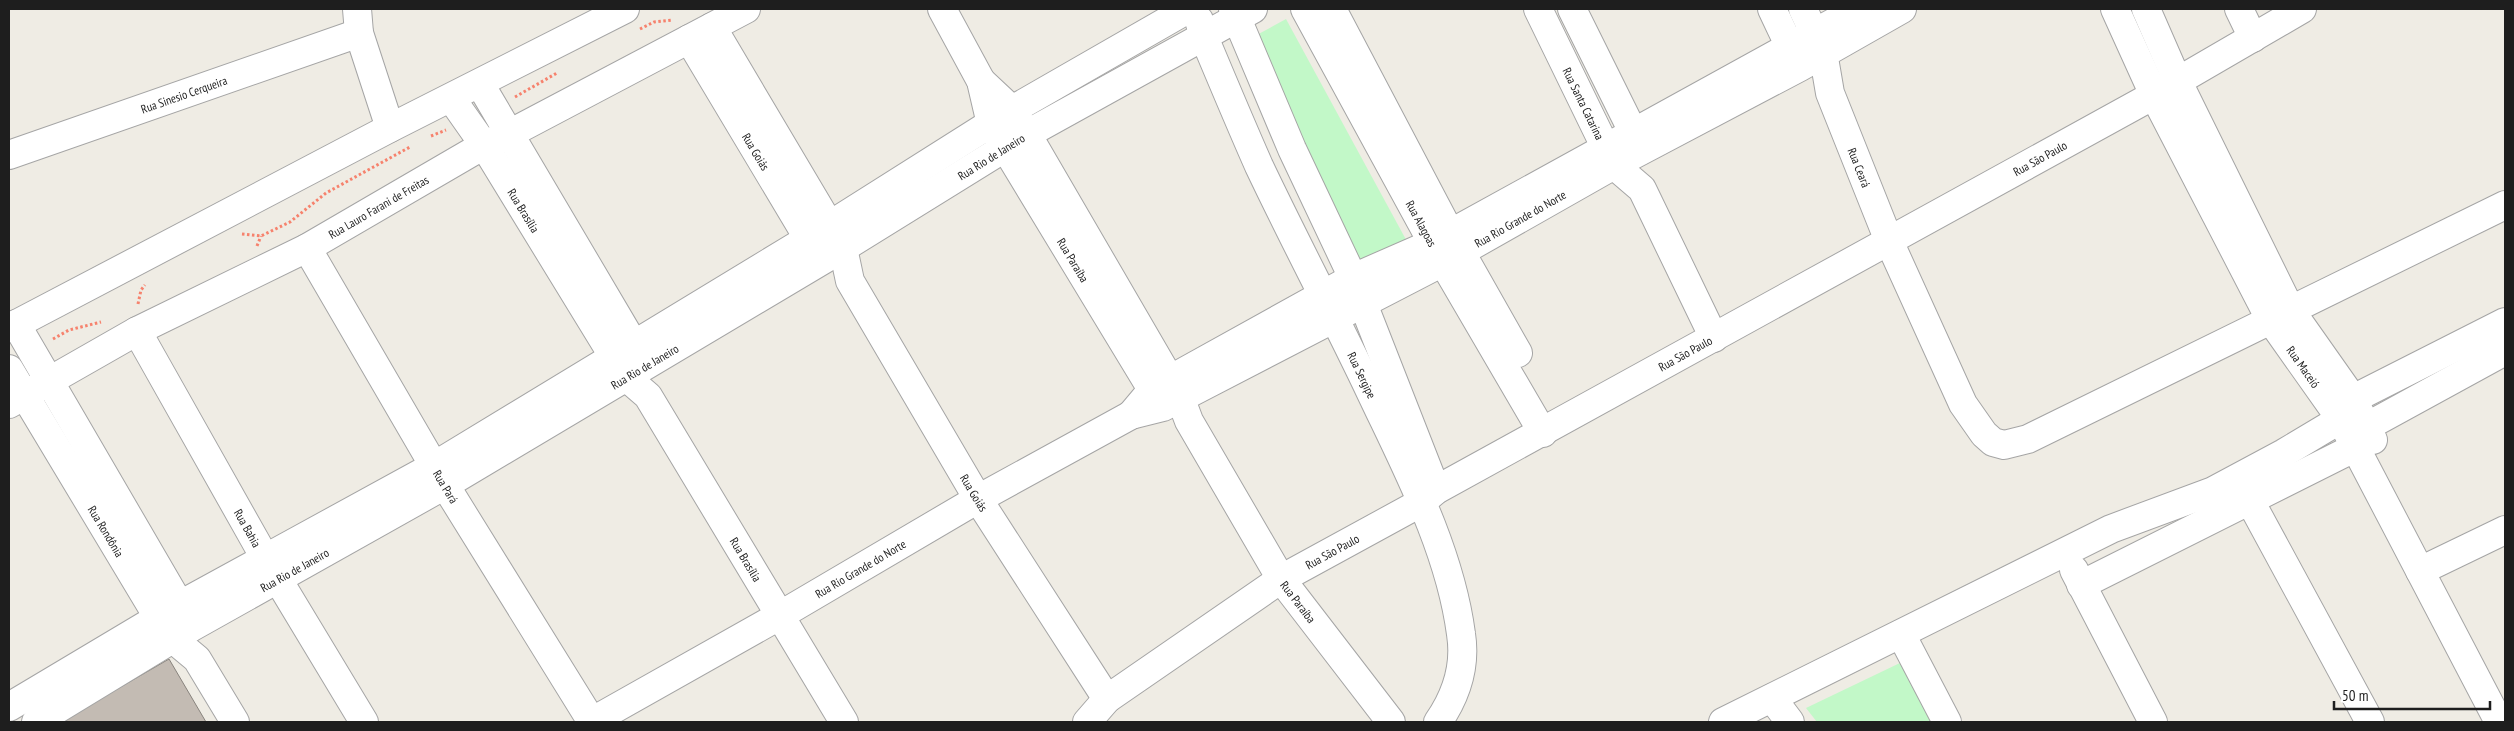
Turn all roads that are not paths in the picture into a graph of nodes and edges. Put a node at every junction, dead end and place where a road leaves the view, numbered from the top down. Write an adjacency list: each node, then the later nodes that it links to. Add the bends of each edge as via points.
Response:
1 (625, 9): 28 (street)
2 (746, 9): 21 (street, Rua Lauro Farani de Freitas)
3 (942, 9): 32 (street, Rua Paraíba)
4 (1188, 9): 32 (street, Rua Rio de Janeiro)
5 (1197, 9): 22 (street, Rua Sergipe)
6 (1305, 9): 45 (street, Rua Alagoas)
7 (1332, 9): 45 (street, Rua Alagoas)
8 (1538, 9): 26 (street, Rua Santa Catarina)
9 (1572, 9): 24 (street, Rua Santa Catarina)
10 (1772, 9): 25 (street, Rua Ceará)
11 (1858, 9): 20 (street, Rua Rio Grande do Norte)
12 (1902, 9): 20 (street, Rua Rio Grande do Norte)
13 (2115, 9): 30 (street, Rua Maceió)
14 (2146, 9): 27 (street, Rua Maceió)
15 (2239, 9): 23 (street)
16 (2302, 9): 18 (street, Rua São Paulo)
17 (1241, 12): 22 (street, Rua Rio de Janeiro); 37 (street, Rua Sergipe)
18 (2274, 16): 23 (street, Rua São Paulo)
19 (358, 21): 33 (street); 38 (street, Rua Sinesio Cerqueira)
20 (1814, 31): 25 (street, Rua Rio Grande do Norte); 29 (street, Rua Ceará)
21 (700, 33): 34 (street, Rua Lauro Farani de Freitas); 44 (street, Rua Goiás)
22 (1204, 37): 35 (street, Rua Rio de Janeiro); 40 (street, Rua Sergipe)
23 (2253, 38): 27 (street, Rua São Paulo)
24 (1590, 46): 26 (street); 36 (street, Rua Santa Catarina)
25 (1795, 56): 29 (street, Rua Ceará); 36 (street, Rua Rio Grande do Norte)
26 (1562, 60): 39 (street, Rua Santa Catarina)
27 (2177, 80): 30 (street, Rua São Paulo); 50 (street, Rua Maceió)
28 (480, 84): 31 (street); 34 (street, Rua Brasília)
29 (1830, 93): 43 (street, Rua Ceará)
30 (2154, 95): 43 (street, Rua São Paulo); 50 (street, Rua Maceió)
31 (451, 98): 33 (street); 34 (street, Rua Brasília)
32 (1001, 117): 35 (street, Rua Paraíba); 44 (street, Rua Rio de Janeiro)
33 (390, 128): 52 (street)
34 (497, 139): 46 (street, Rua Lauro Farani de Freitas); 55 (street, Rua Brasília)
35 (1017, 140): 44 (street, Rua Rio de Janeiro); 59 (street, Rua Paraíba)
36 (1637, 141): 39 (street, Rua Rio Grande do Norte); 41 (street, Rua Santa Catarina)
37 (1292, 150): 40 (street); 47 (street, Rua Sergipe)
38 (9, 155)
39 (1610, 156): 41 (street, Rua Santa Catarina); 45 (street, Rua Rio Grande do Norte)
40 (1260, 167): 48 (street, Rua Sergipe)
41 (1642, 189): 53 (street, Rua Santa Catarina)
42 (2505, 205): 50 (street, Rua Ceará)
43 (1889, 241): 50 (street, Rua Ceará, via 1963,404 1984,434 1993,442 2004,445 2028,439); 53 (street, Rua São Paulo)
44 (826, 244): 55 (street, Rua Rio de Janeiro); 65 (street, Rua Goiás)
45 (1446, 247): 47 (street, Rua Rio Grande do Norte); 61 (street, Rua Alagoas)
46 (307, 248): 49 (street, Rua Lauro Farani de Freitas); 62 (street, Rua Pará)
47 (1358, 290): 48 (street, Rua Rio Grande do Norte); 64 (street, Rua Sergipe)
48 (1330, 306): 59 (street, Rua Rio Grande do Norte); 64 (street, Rua Sergipe)
49 (135, 315): 57 (street, Rua Lauro Farani de Freitas); 69 (street, Rua Bahia)
50 (2280, 315): 60 (street, Rua Maceió)
51 (2505, 322): 60 (street)
52 (12, 326): 57 (street, Rua Rondônia, via 32,351)
53 (1714, 338): 61 (street, Rua São Paulo)
54 (2505, 351): 60 (street)
55 (630, 361): 62 (street, Rua Rio de Janeiro); 72 (street, Rua Brasília)
56 (9, 369): 58 (street, Rua Rondônia)
57 (49, 381): 58 (street, Rua Lauro Farani de Freitas); 73 (street, Rua Rondônia)
58 (16, 399): 73 (street, Rua Rondônia)
59 (1171, 399): 65 (street, Rua Rio Grande do Norte, via 1131,415); 70 (street, Rua Paraíba)
60 (2357, 423): 63 (street, via 2284,453); 68 (street, Rua Maceió)
61 (1551, 429): 64 (street, Rua São Paulo)
62 (440, 476): 69 (street, Rua Rio de Janeiro); 82 (street, Rua Pará)
63 (2244, 490): 67 (street, via 2213,491 2111,529); 71 (street); 91 (street)
64 (1429, 496): 70 (street, Rua São Paulo); 86 (street, Rua Sergipe, via 1462,635 1460,680)
65 (978, 499): 72 (street, Rua Rio Grande do Norte); 77 (street, Rua Goiás)
66 (2505, 530): 68 (street)
67 (2065, 552): 71 (street); 74 (street)
68 (2428, 568): 75 (street, Rua Maceió); 92 (street, Rua Maceió)
69 (272, 569): 73 (street, Rua Rio de Janeiro); 81 (street, Rua Bahia)
70 (1281, 579): 77 (street, Rua São Paulo); 85 (street, Rua Paraíba)
71 (2081, 585): 90 (street)
72 (779, 616): 82 (street, Rua Rio Grande do Norte); 83 (street, Rua Brasília)
73 (176, 622): 78 (street, Rua Rio de Janeiro); 79 (street, Rua Rio de Janeiro); 80 (street, Rua Rondônia)
74 (1901, 634): 76 (street); 89 (street)
75 (2505, 694)
76 (1772, 698): 87 (street); 88 (street)
77 (1106, 699): 84 (street, Rua São Paulo)
78 (16, 702): 79 (street)
79 (38, 721)
80 (235, 722)
81 (364, 722)
82 (592, 722)
83 (844, 722)
84 (1087, 722)
85 (1391, 722)
86 (1438, 722)
87 (1723, 722)
88 (1790, 722)
89 (1947, 722)
90 (2153, 722)
91 (2370, 722)
92 (2499, 722)

